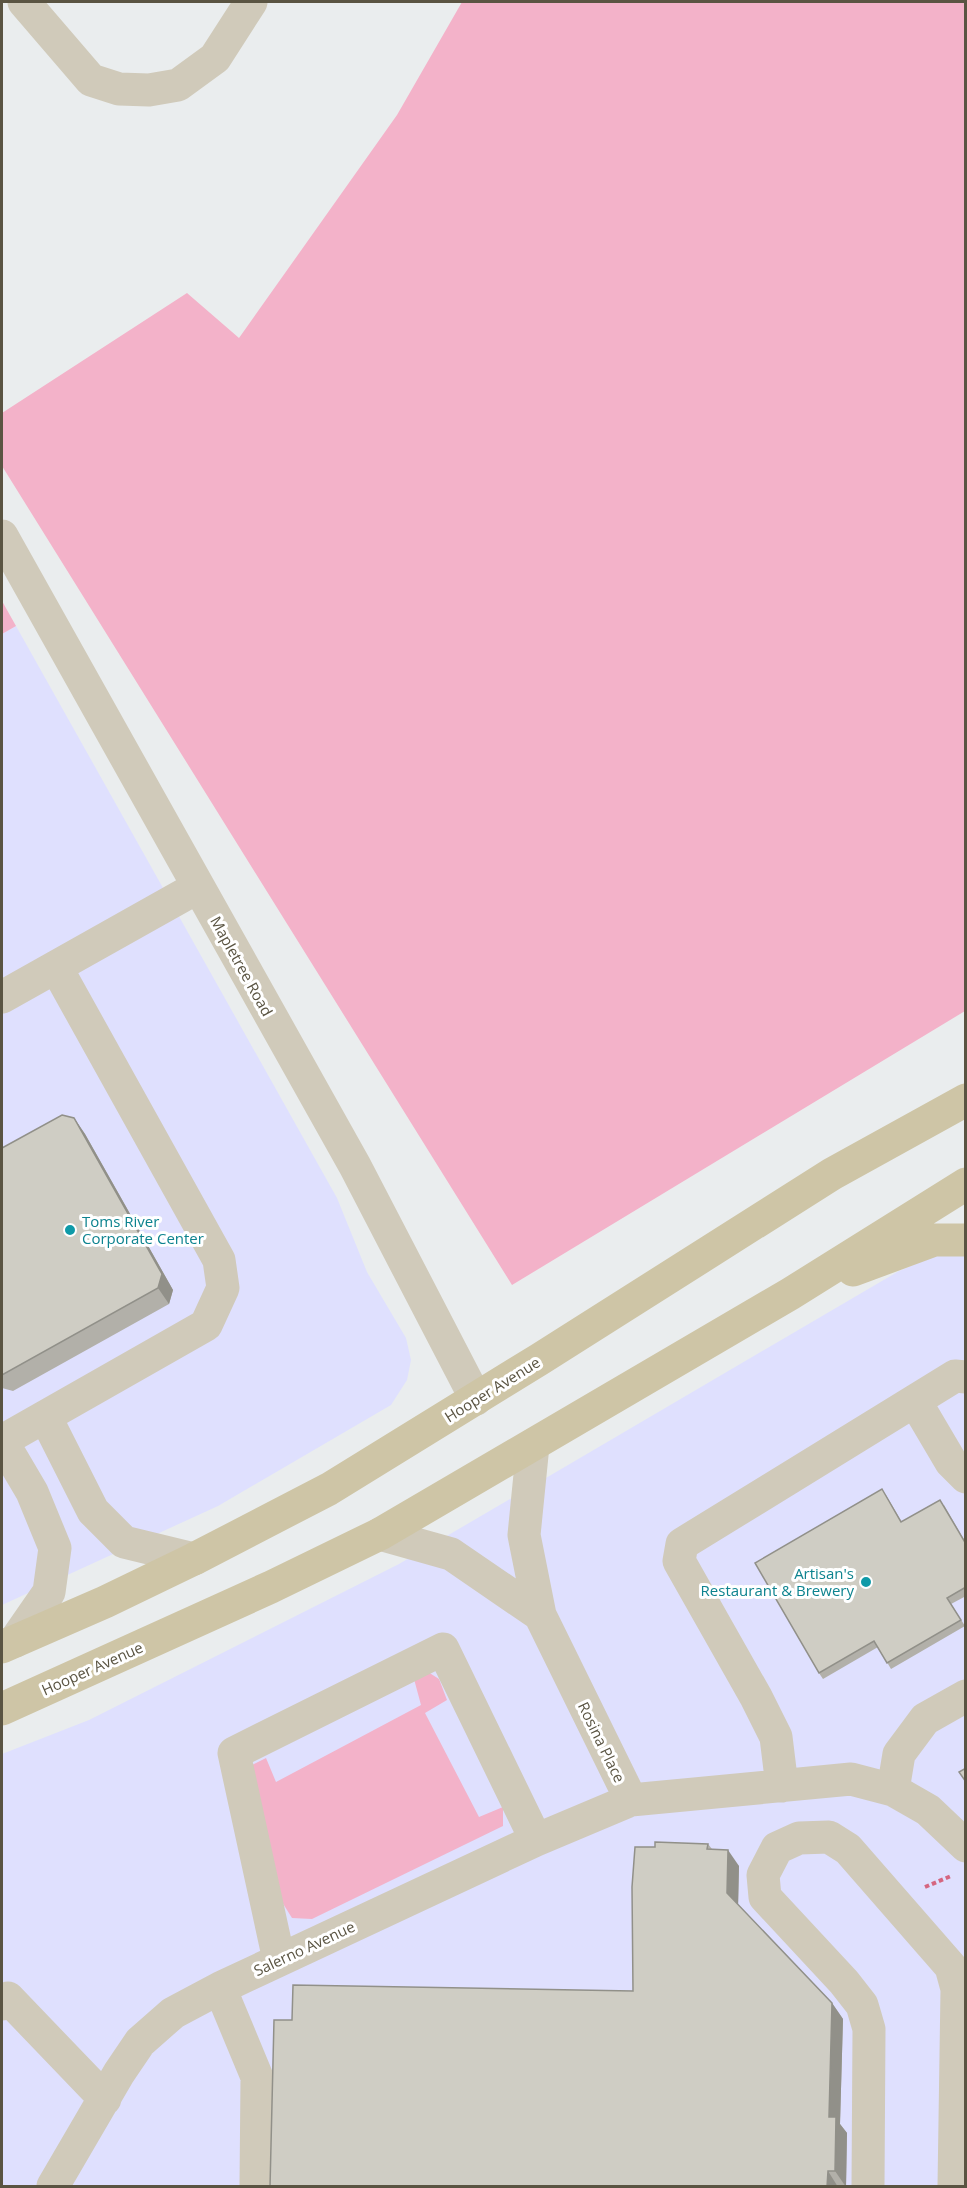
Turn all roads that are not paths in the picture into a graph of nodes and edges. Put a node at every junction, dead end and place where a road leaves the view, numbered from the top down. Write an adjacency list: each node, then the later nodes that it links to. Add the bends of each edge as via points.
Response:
1 (24, 2): 2 (street, via 91,80 119,89 149,90 178,85 215,58)
2 (251, 2)
3 (2, 536): 4 (street, Mapletree Road)
4 (198, 887): 5 (street); 12 (street, Mapletree Road, via 355,1166)
5 (56, 967): 6 (street); 14 (street, via 219,1260 223,1288 207,1325)
6 (2, 997)
7 (966, 1100): 12 (main road, Hooper Avenue, via 832,1174)
8 (966, 1184): 10 (main road, Hooper Avenue)
9 (966, 1240): 10 (main road, via 934,1240)
10 (789, 1294): 16 (main road, Hooper Avenue)
11 (966, 1377): 13 (street, via 955,1376)
12 (476, 1399): 19 (main road, Hooper Avenue, via 328,1489)
13 (915, 1401): 17 (street, via 951,1462); 24 (street, via 682,1544 679,1561 776,1737)
14 (46, 1418): 15 (street); 19 (street, via 93,1511 124,1542)
15 (2, 1441): 21 (street, via 32,1492 55,1548 49,1592)
16 (533, 1444): 18 (main road, Hooper Avenue); 20 (street, Rosina Place, via 524,1535)
17 (966, 1477)
18 (380, 1534): 20 (street, via 451,1554); 23 (main road, Hooper Avenue)
19 (194, 1559): 21 (main road, Hooper Avenue)
20 (540, 1615): 26 (street, Rosina Place)
21 (8, 1644)
22 (966, 1696): 25 (street, via 925,1719 899,1754)
23 (2, 1709)
24 (782, 1786): 25 (street, Rosina Place, via 851,1779); 26 (street, Rosina Place)
25 (893, 1790): 28 (street, Rosina Place, via 928,1810)
26 (631, 1800): 27 (street, Salerno Avenue)
27 (536, 1840): 29 (street, Salerno Avenue); 29 (street, via 442,1649 234,1753)
28 (966, 1846)
29 (279, 1960): 30 (street, Salerno Avenue)
30 (220, 1988): 32 (street, Salerno Avenue, via 173,2013 140,2042); 34 (street, via 257,2077)
31 (2, 2004): 32 (street, via 8,1998)
32 (105, 2099): 33 (street, Salerno Avenue)
33 (53, 2187)
34 (255, 2187)
35 (867, 2187): 36 (street, via 869,2029 862,2005 765,1897 763,1875 777,1848 799,1838 829,1837 848,1849 951,1967 957,1989)
36 (954, 2187)

